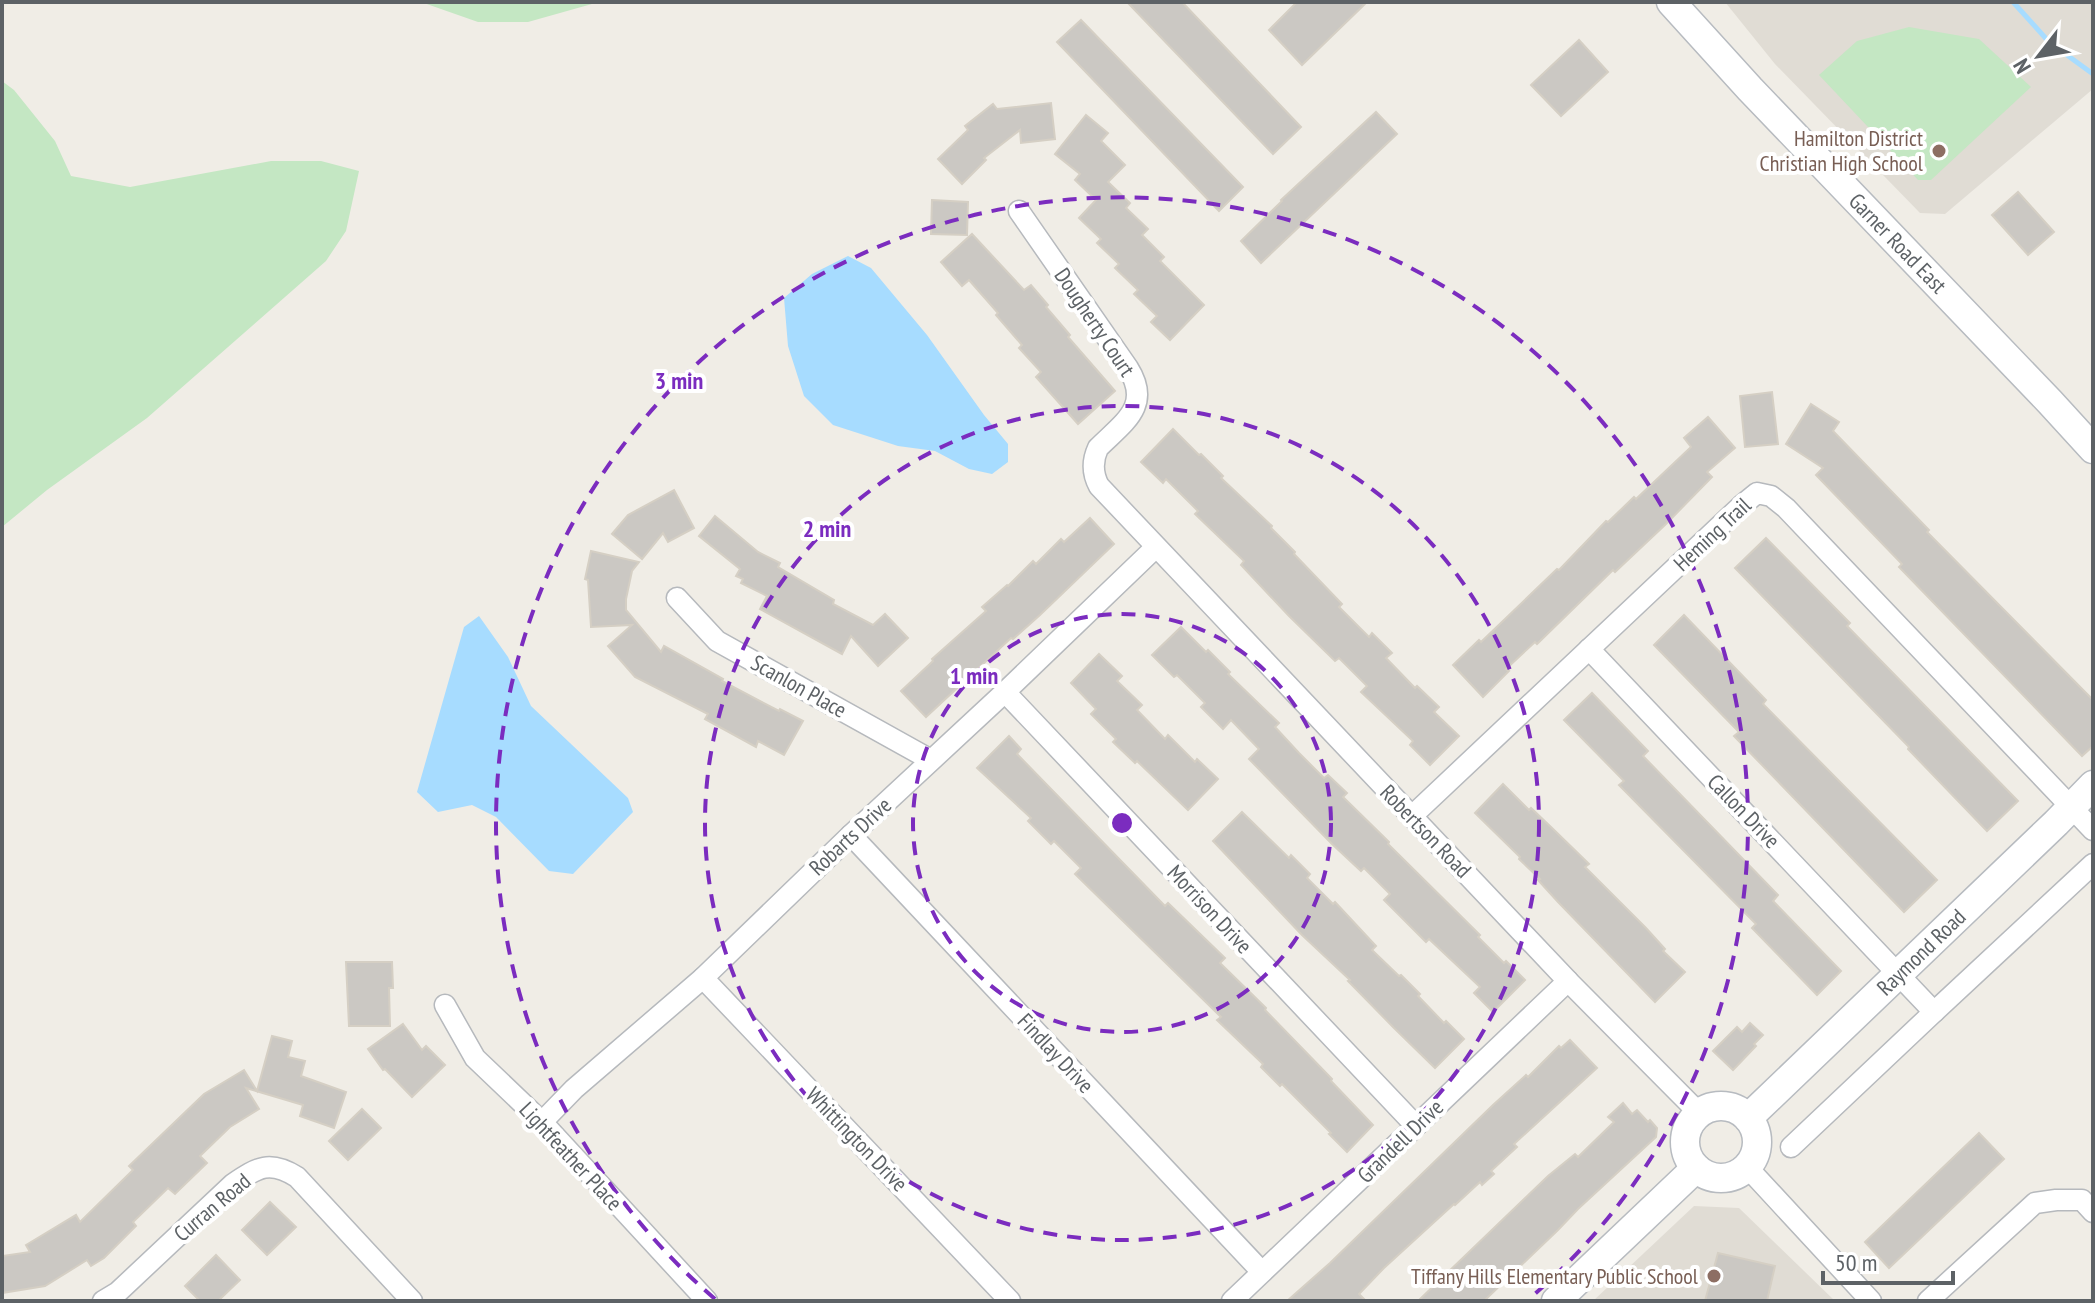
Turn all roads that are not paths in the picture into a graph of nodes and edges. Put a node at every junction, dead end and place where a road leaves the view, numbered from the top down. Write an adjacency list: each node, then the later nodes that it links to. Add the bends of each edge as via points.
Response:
1 (1671, 2): 3 (street, Garner Road East)
2 (1019, 211): 4 (street, Dougherty Court, via 1135,379 1138,401 1133,413 1098,448 1094,473 1099,486)
3 (2093, 449)
4 (1156, 547): 7 (street, Robarts Drive); 11 (street, Robertson Road)
5 (677, 598): 8 (street, Scanlon Place, via 717,641)
6 (1589, 649): 10 (street, Heming Trail, via 1748,499 1764,494 1786,508); 11 (street, Heming Trail); 15 (street, Callon Drive)
7 (1005, 692): 8 (street, Robarts Drive); 23 (street, Morrison Drive)
8 (931, 760): 13 (street, Robarts Drive)
9 (2093, 785): 10 (street, Raymond Road)
10 (2071, 806): 12 (street); 15 (street, Raymond Road)
11 (1412, 816): 17 (street, Robertson Road)
12 (2093, 830)
13 (851, 835): 16 (street, Robarts Drive); 28 (street, Findlay Drive)
14 (2093, 864): 19 (street)
15 (1899, 973): 19 (street, Callon Drive); 21 (street, Raymond Road)
16 (703, 978): 22 (street, Robarts Drive); 32 (street, Whittington Drive)
17 (1568, 981): 20 (street, Robertson Road); 23 (street, Grandell Drive)
18 (445, 1005): 22 (street, Lightfeather Place, via 475,1058)
19 (1934, 1012): 24 (street)
20 (1699, 1113): 21 (street, via 1727,1106); 26 (street, via 1686,1137)
21 (1748, 1118): 25 (street, via 1757,1138)
22 (542, 1122): 31 (street, Lightfeather Place)
23 (1416, 1126): 28 (street, Grandell Drive)
24 (1791, 1147)
25 (1747, 1167): 26 (street, via 1727,1177); 35 (street)
26 (1696, 1168): 34 (street)
27 (2093, 1212): 36 (street, via 2082,1200 2035,1203)
28 (1262, 1272): 33 (street, Grandell Drive)
29 (116, 1298): 30 (street, Curran Road, via 233,1184 265,1166 297,1177)
30 (412, 1301)
31 (707, 1301)
32 (1010, 1301)
33 (1232, 1301)
34 (1556, 1301)
35 (1871, 1301)
36 (1928, 1301)

